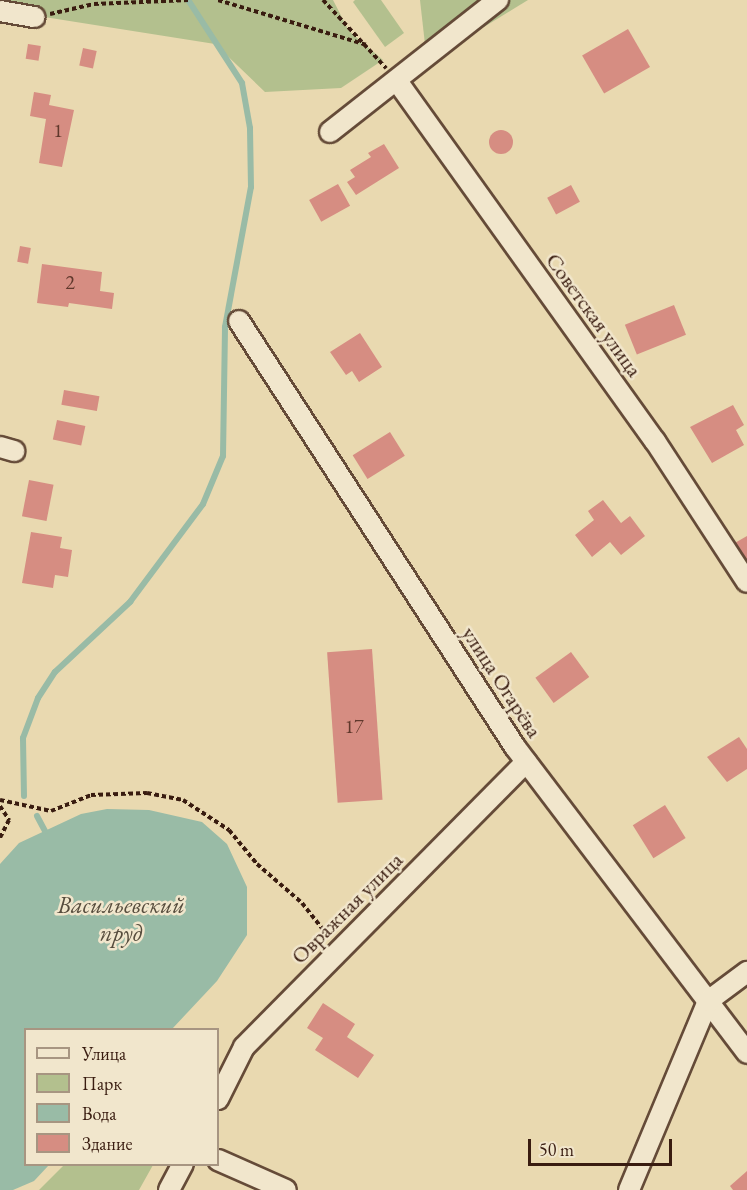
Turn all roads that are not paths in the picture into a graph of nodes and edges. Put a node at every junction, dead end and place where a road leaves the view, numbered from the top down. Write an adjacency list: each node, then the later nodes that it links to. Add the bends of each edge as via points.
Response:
1 (498, 0): 4 (street)
2 (0, 11): 3 (street)
3 (34, 17)
4 (396, 81): 5 (street); 7 (street, Советская улица, via 654,441)
5 (330, 132)
6 (239, 321): 8 (street, улица Огарёва)
7 (747, 582)
8 (526, 762): 10 (street, улица Огарёва); 12 (street, Овражная улица, via 244,1047)
9 (747, 972): 10 (street)
10 (708, 1001): 11 (street, улица Огарёва); 17 (street)
11 (747, 1053)
12 (219, 1097)
13 (219, 1160): 16 (street)
14 (182, 1166): 15 (street)
15 (168, 1190)
16 (286, 1190)
17 (629, 1190)

